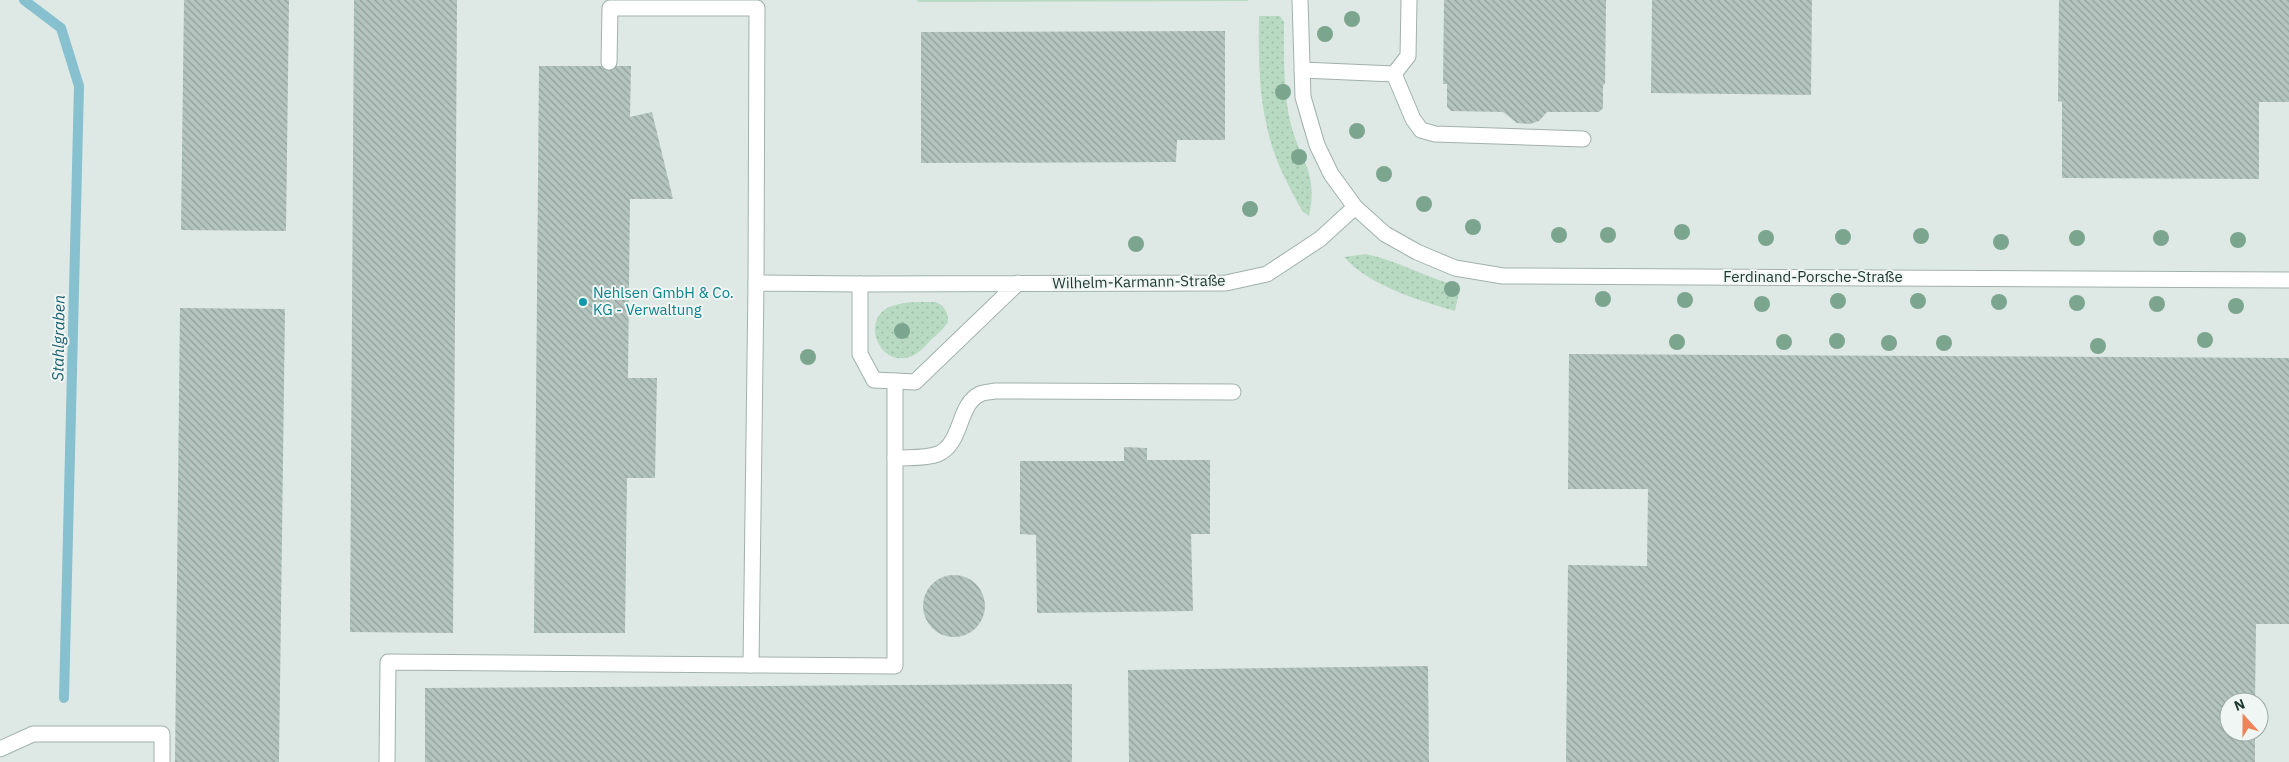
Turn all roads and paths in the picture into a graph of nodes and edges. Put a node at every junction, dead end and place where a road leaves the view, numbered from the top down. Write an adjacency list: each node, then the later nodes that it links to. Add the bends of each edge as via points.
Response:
1 (1300, 0): 4 (street, Ferdinand-Porsche-Straße)
2 (1409, 0): 5 (street, via 1408,56)
3 (609, 62): 9 (street, via 610,8 757,8)
4 (1302, 70): 5 (street); 7 (street, Ferdinand-Porsche-Straße, via 1302,98 1317,145 1331,174)
5 (1394, 74): 6 (street, via 1421,130 1435,134)
6 (1583, 139)
7 (1355, 207): 8 (street, Ferdinand-Porsche-Straße, via 1385,234 1416,252 1455,268 1503,276); 11 (street, Wilhelm-Karmann-Straße, via 1320,239 1267,274 1226,283)
8 (2289, 280)
9 (756, 283): 10 (street, Wilhelm-Karmann-Straße); 15 (street)
10 (860, 284): 11 (street, Wilhelm-Karmann-Straße); 12 (street, via 860,354 874,380)
11 (1018, 284): 12 (street, via 915,382)
12 (894, 381): 14 (street)
13 (1233, 392): 14 (street, via 995,391 980,394 969,404 952,442 939,454)
14 (895, 458): 15 (street, via 895,666)
15 (751, 666): 18 (street, via 388,662)
16 (0, 749): 17 (street, via 33,734 162,734)
17 (162, 762)
18 (387, 762)

